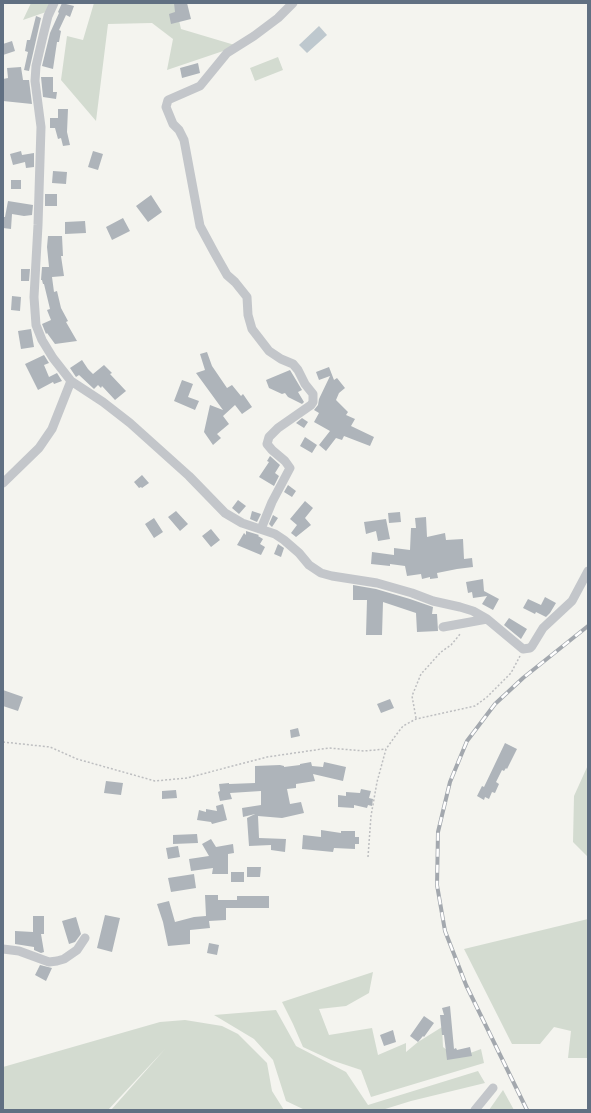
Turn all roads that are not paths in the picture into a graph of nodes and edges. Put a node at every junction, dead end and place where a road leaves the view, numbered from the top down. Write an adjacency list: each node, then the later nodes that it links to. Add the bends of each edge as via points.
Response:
1 (54, 3): 3 (street, via 48,16 36,66 35,81 41,127 34,297 36,325 42,340)
2 (293, 3): 5 (street, via 278,18 227,54 200,86 168,100 166,107 184,140 200,226 227,275 247,297 252,329 268,351 293,364 313,394 312,405 269,437 268,444 272,450 290,468)
3 (71, 381): 4 (street, via 52,429 39,448); 5 (street, via 130,423 189,476 225,513 242,523)
4 (3, 483)
5 (261, 529): 7 (street, via 284,540 309,565 321,573 377,583 433,601 460,606)
6 (588, 571): 7 (street, via 572,601 543,628 530,648 524,649)
7 (487, 619): 8 (street)
8 (443, 627)
9 (86, 938): 10 (street, via 77,950 57,961 49,962 20,951)
10 (3, 949)
11 (493, 1088): 12 (street)
12 (475, 1110)

